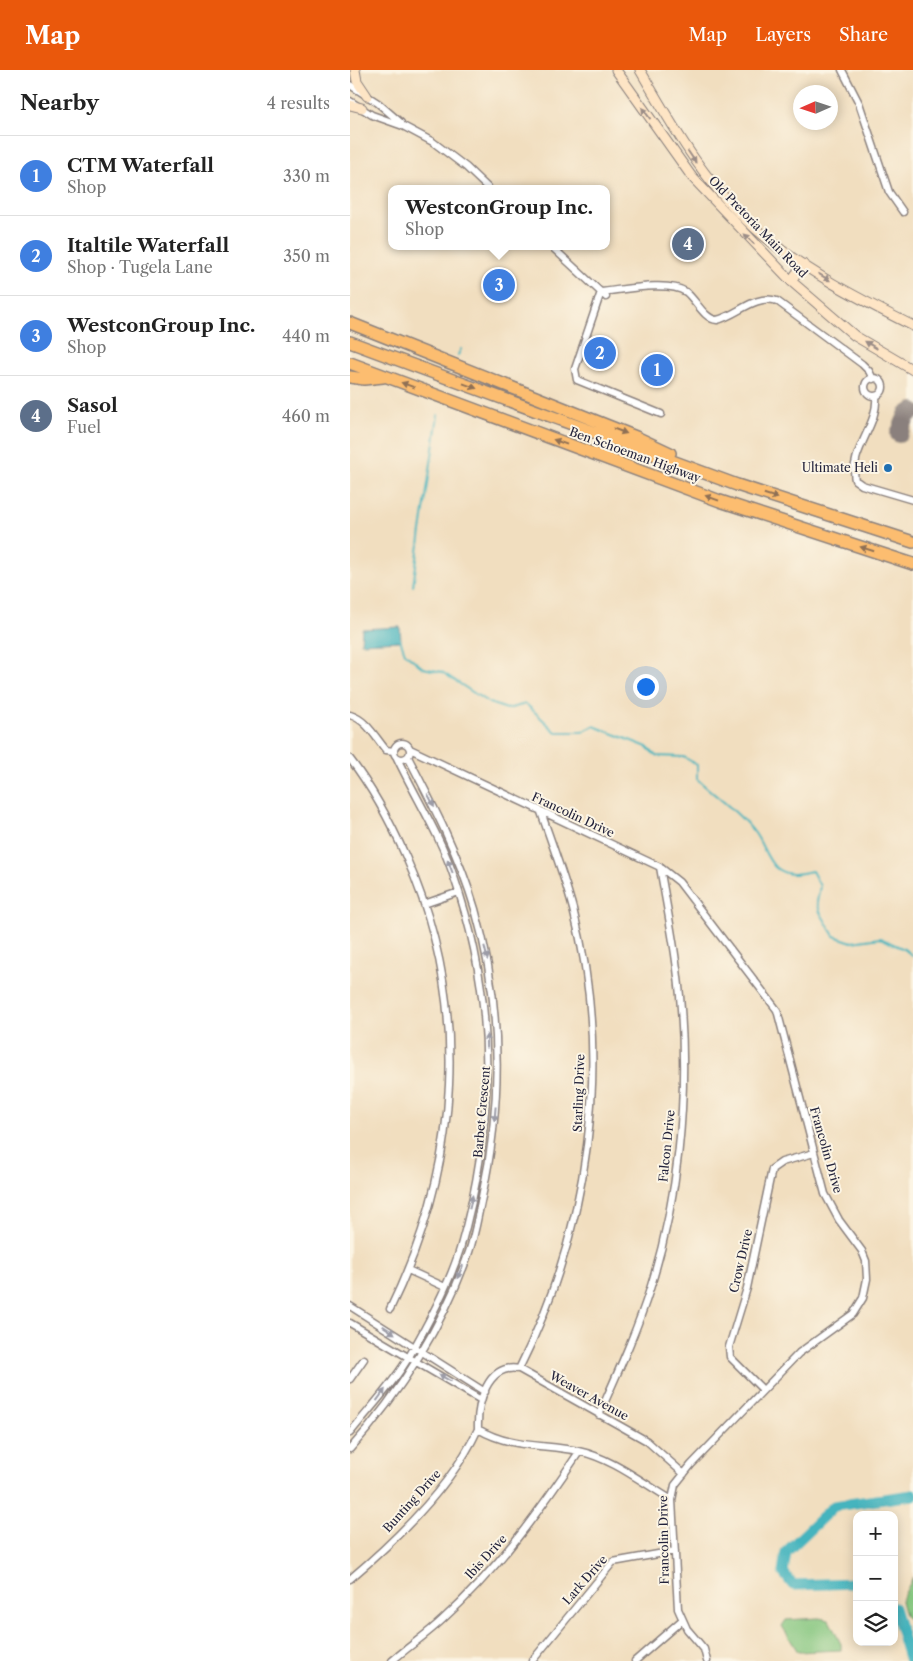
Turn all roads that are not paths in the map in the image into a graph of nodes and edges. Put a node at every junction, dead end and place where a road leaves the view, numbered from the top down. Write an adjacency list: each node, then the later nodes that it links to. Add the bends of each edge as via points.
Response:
1 (355, 70): 6 (main road, via 357,81)
2 (616, 70): 15 (main road, Old Pretoria Main Road, one-way to 2, via 692,177)
3 (640, 70): 14 (main road, Old Pretoria Main Road, one-way to 14, via 681,140 715,186 764,236)
4 (842, 70): 12 (street, via 858,103 889,192)
5 (350, 85): 6 (street)
6 (367, 96): 10 (street)
7 (350, 101): 9 (street)
8 (350, 105): 9 (main road)
9 (362, 108): 10 (street)
10 (403, 126): 11 (street, via 433,142)
11 (485, 185)
12 (903, 212)
13 (555, 250): 16 (street)
14 (803, 264): 15 (main road); 18 (main road, Old Pretoria Main Road, one-way to 18)
15 (791, 281): 21 (main road, Old Pretoria Main Road, one-way to 15, via 855,336)
16 (604, 295): 24 (street, via 676,288 686,293 709,317 717,320 757,301 771,299 862,364); 26 (street, via 575,369 575,377)
17 (350, 323): 27 (highway, one-way to 27, via 636,437)
18 (913, 326)
19 (350, 342): 27 (highway, Ben Schoeman Highway, one-way to 27)
20 (350, 363): 23 (highway, Ben Schoeman Highway)
21 (913, 370)
22 (350, 377): 23 (highway)
23 (385, 377): 30 (highway, Ben Schoeman Highway, one-way to 23, via 720,501)
24 (873, 379): 25 (street, via 878,379 883,385 881,393); 25 (street, via 866,383 866,389)
25 (876, 396): 28 (street, via 874,412 854,466 854,480)
26 (661, 414)
27 (737, 485): 29 (highway, Ben Schoeman Highway, one-way to 29)
28 (913, 500)
29 (913, 542)
30 (913, 564)
31 (350, 715): 33 (street, via 360,718 386,750)
32 (410, 749): 33 (street, via 406,743 400,743); 34 (street); 37 (street, Francolin Drive)
33 (394, 751): 35 (street)
34 (408, 757): 35 (street); 41 (street, Barbet Crescent, one-way to 41, via 446,830)
35 (398, 758): 39 (street, Barbet Crescent, one-way to 35, via 434,828)
36 (350, 759): 40 (street, via 390,824 414,874)
37 (541, 812): 38 (street, Francolin Drive); 62 (street, Starling Drive, via 573,910 580,944 588,1004 592,1083 588,1141 573,1226 538,1328)
38 (660, 867): 47 (street, Francolin Drive, via 680,882 777,1010); 67 (street, Falcon Drive, via 681,1009 681,1134 658,1261 631,1341)
39 (459, 892): 40 (street); 42 (street, Barbet Crescent)
40 (424, 904): 52 (street, via 445,993 450,1076 438,1178)
41 (475, 908): 42 (street); 44 (street, Barbet Crescent, one-way to 44, via 488,961)
42 (465, 911): 43 (street, Barbet Crescent, via 477,955)
43 (484, 1006): 44 (street); 45 (street, Barbet Crescent, one-way to 43)
44 (494, 1006): 46 (street, Barbet Crescent)
45 (488, 1074): 46 (street); 48 (street, Barbet Crescent)
46 (498, 1077): 49 (street, Barbet Crescent, one-way to 49)
47 (814, 1154): 64 (street, Crow Drive, via 782,1162 772,1169 747,1288 728,1347 730,1357); 64 (street, Francolin Drive, via 825,1194 866,1261 866,1290 853,1314 799,1353)
48 (480, 1164): 49 (street); 50 (street, Barbet Crescent, one-way to 48)
49 (489, 1165): 51 (street, Barbet Crescent)
50 (460, 1249): 51 (street); 53 (street, Barbet Crescent)
51 (468, 1253): 58 (street, Barbet Crescent, one-way to 58)
52 (408, 1270): 53 (street); 55 (street)
53 (445, 1287): 57 (street, Barbet Crescent)
54 (350, 1306): 57 (street, one-way to 57)
55 (390, 1309)
56 (350, 1323): 59 (street)
57 (414, 1347): 58 (street); 59 (street, Barbet Crescent)
58 (422, 1352): 61 (street, Barbet Crescent); 65 (street)
59 (410, 1356): 61 (street); 69 (street, Barbet Crescent, one-way to 59)
60 (364, 1359): 63 (street)
61 (416, 1361): 66 (street, one-way to 61); 72 (street, Barbet Crescent)
62 (519, 1369): 65 (street, via 505,1367 496,1372); 67 (street, Weaver Avenue)
63 (350, 1379)
64 (762, 1389): 74 (street, Francolin Drive)
65 (485, 1392): 66 (street)
66 (481, 1400): 70 (street)
67 (599, 1415): 74 (street, Weaver Avenue, via 647,1441)
68 (350, 1419): 69 (street)
69 (356, 1425): 71 (street, Barbet Crescent)
70 (478, 1429): 73 (street, via 495,1439); 77 (street, Bunting Drive, via 458,1465 436,1493)
71 (350, 1433)
72 (350, 1449)
73 (579, 1452): 75 (street, via 608,1462); 79 (street, Ibis Drive, via 508,1550 442,1620)
74 (684, 1474): 75 (street, Francolin Drive, via 676,1485)
75 (672, 1500): 76 (street, Francolin Drive)
76 (676, 1551): 78 (street, Francolin Drive, via 676,1584); 80 (street, Lark Drive, via 613,1562)
77 (350, 1579)
78 (682, 1620): 81 (street); 82 (street, Francolin Drive, via 704,1648)
79 (392, 1661)
80 (532, 1661)
81 (635, 1661)
82 (708, 1661)

